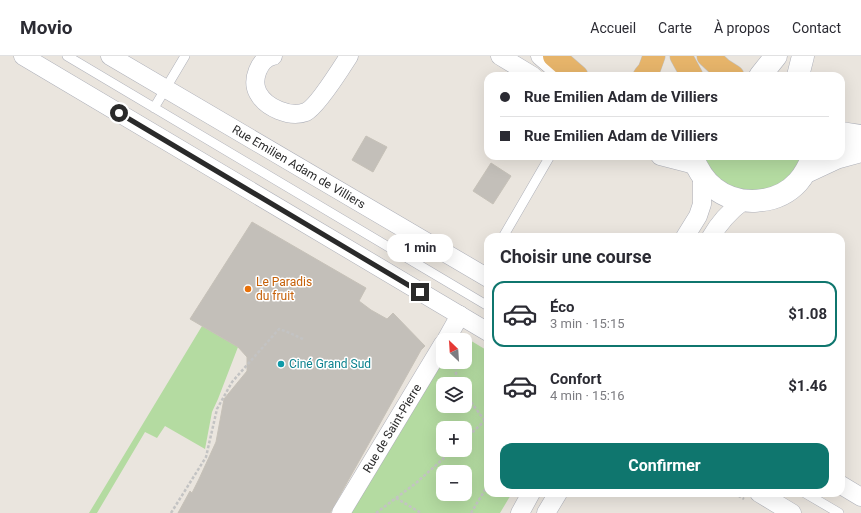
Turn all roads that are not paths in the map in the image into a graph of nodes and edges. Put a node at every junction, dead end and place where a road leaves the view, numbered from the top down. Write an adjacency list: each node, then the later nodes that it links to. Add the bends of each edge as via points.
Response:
1 (23, 56): 38 (street)
2 (67, 56): 22 (lane)
3 (110, 56): 21 (street, Rue Emilien Adam de Villiers)
4 (185, 56): 21 (lane)
5 (272, 56): 6 (street, via 261,63 255,77 257,92 265,102 282,112 295,114 307,111 328,88)
6 (349, 56)
7 (500, 56): 14 (street)
8 (540, 56): 15 (street)
9 (554, 56): 16 (highway)
10 (654, 56): 17 (highway)
11 (681, 56): 18 (highway)
12 (708, 56): 19 (highway)
13 (776, 56): 20 (main road)
14 (527, 72)
15 (559, 72)
16 (572, 72)
17 (647, 72)
18 (690, 72)
19 (727, 72)
20 (763, 72)
21 (165, 89): 22 (lane); 36 (street, Rue Emilien Adam de Villiers)
22 (154, 108): 37 (lane)
23 (845, 134): 24 (main road)
24 (861, 136)
25 (861, 151): 26 (main road)
26 (845, 155)
27 (548, 160): 33 (lane)
28 (676, 160): 31 (street)
29 (827, 160): 30 (main road)
30 (810, 164): 32 (main road, via 797,183 785,192 757,201)
31 (696, 165): 32 (main road, via 714,189); 34 (street, via 702,204)
32 (742, 200): 35 (street, via 723,219)
33 (506, 233)
34 (687, 233)
35 (714, 233)
36 (484, 273)
37 (484, 304)
38 (460, 315): 39 (street); 40 (street)
39 (484, 330)
40 (450, 333)
41 (436, 356): 48 (street, Rue de Saint-Pierre)
42 (845, 487): 47 (street)
43 (529, 497): 49 (street)
44 (556, 497): 50 (street)
45 (766, 497): 51 (street)
46 (812, 497): 52 (lane)
47 (861, 497)
48 (341, 513)
49 (520, 513)
50 (546, 513)
51 (792, 513)
52 (839, 513)

